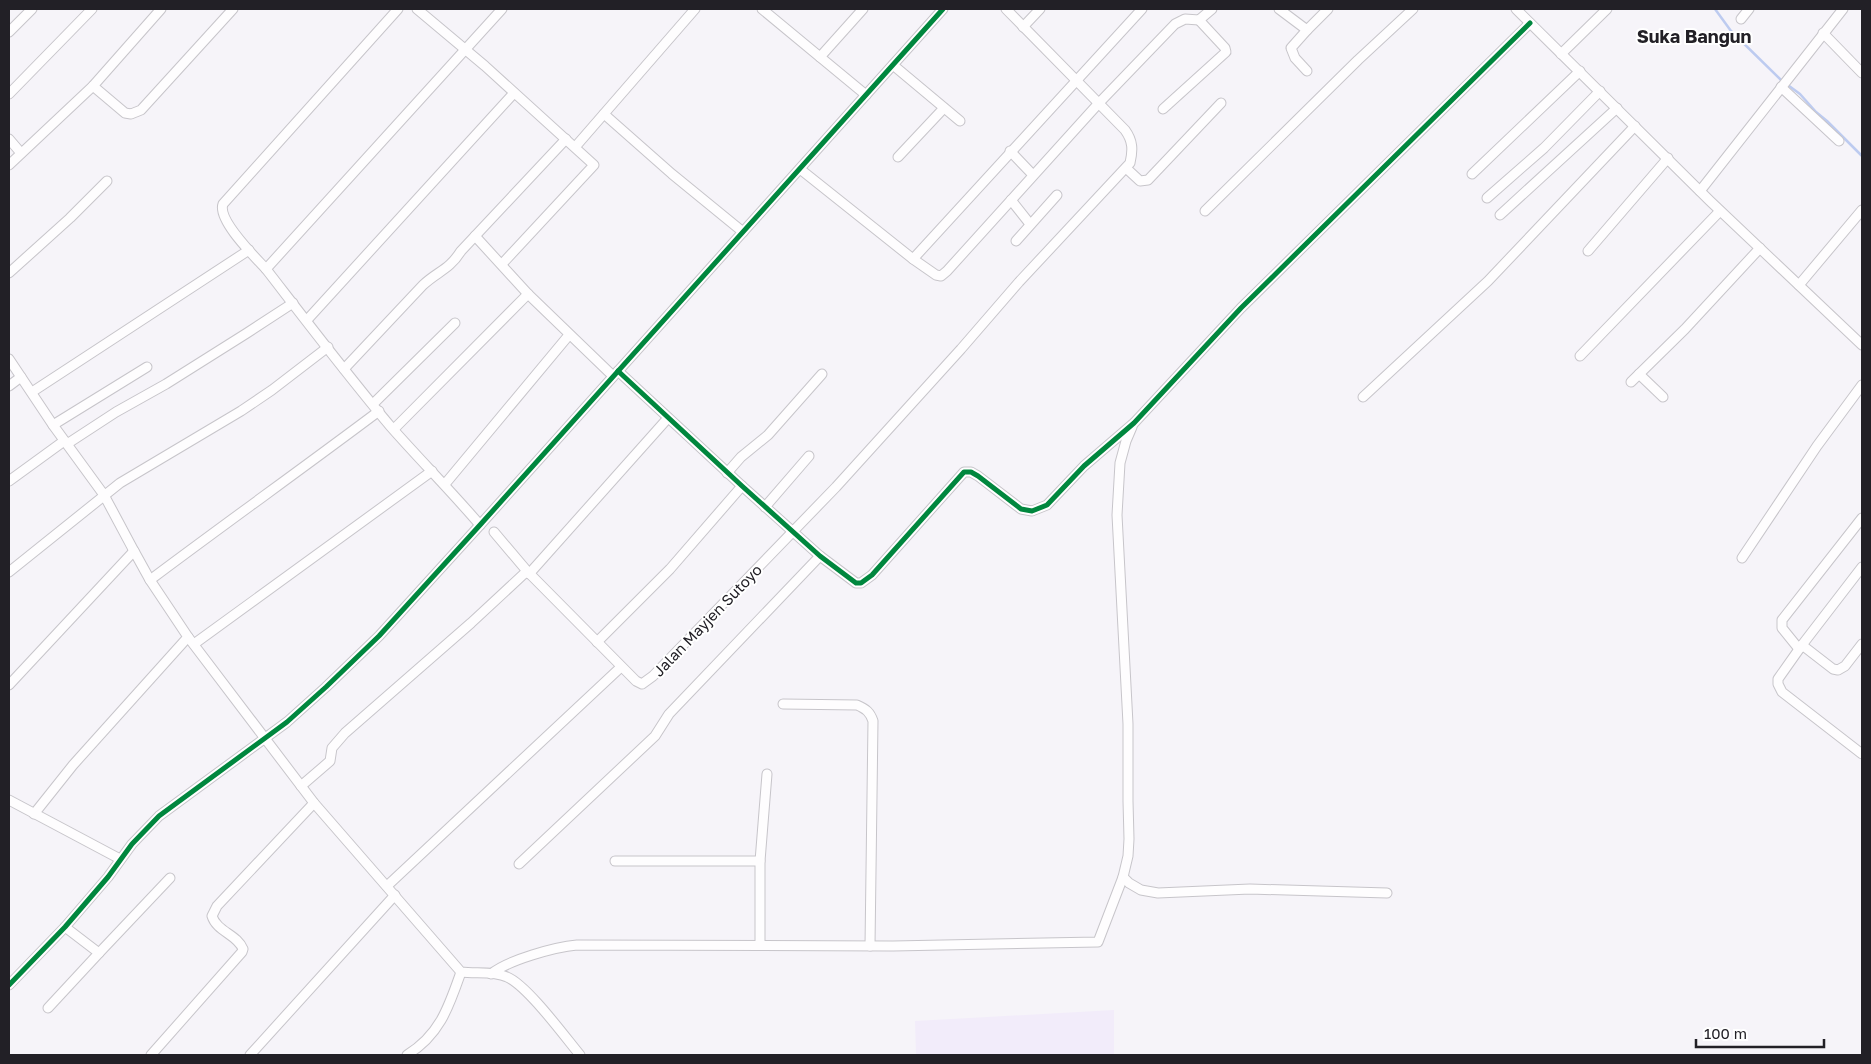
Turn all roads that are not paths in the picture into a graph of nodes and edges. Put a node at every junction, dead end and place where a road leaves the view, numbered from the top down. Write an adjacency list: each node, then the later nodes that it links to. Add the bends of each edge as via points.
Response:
1 (32, 9): 28 (street)
2 (92, 9): 42 (street)
3 (161, 9): 39 (street)
4 (233, 9): 39 (street, via 137,113 125,113)
5 (398, 9): 79 (street, Jalan Mayjen Sutoyo, via 223,204 222,213 227,222)
6 (417, 9): 30 (street)
7 (502, 9): 30 (street)
8 (696, 9): 49 (street)
9 (762, 9): 32 (street)
10 (863, 9): 32 (street)
11 (943, 9): 33 (street)
12 (1006, 9): 26 (street)
13 (1040, 9): 26 (street)
14 (1142, 9): 37 (street)
15 (1212, 9): 24 (street)
16 (1279, 9): 27 (street)
17 (1328, 9): 27 (street)
18 (1413, 9): 71 (street)
19 (1516, 9): 25 (street)
20 (1607, 9): 31 (street)
21 (1750, 9): 23 (street)
22 (1843, 9): 29 (street)
23 (1741, 19)
24 (1199, 20): 45 (street, via 1185,19 1175,24); 48 (street, via 1226,52)
25 (1530, 23): 31 (street); 109 (street, via 1241,308)
26 (1023, 27): 37 (street)
27 (1307, 30): 34 (street, via 1291,48)
28 (9, 32)
29 (1823, 33): 36 (street); 38 (street)
30 (465, 49): 41 (street); 83 (street)
31 (1561, 54): 35 (street)
32 (820, 58): 43 (street)
33 (893, 65): 43 (street); 46 (street)
34 (1306, 71)
35 (1580, 71): 40 (street); 63 (street)
36 (1862, 73)
37 (1075, 80): 45 (street); 56 (street)
38 (1784, 84): 54 (street); 66 (street)
39 (92, 86): 57 (street)
40 (1600, 91): 47 (street); 68 (street, via 1544,148)
41 (514, 93): 52 (street); 88 (street)
42 (9, 94)
43 (866, 95): 62 (street)
44 (1221, 103): 61 (street, via 1148,180 1140,181)
45 (1098, 104): 61 (street, via 1130,137 1132,156); 64 (street)
46 (944, 108): 50 (street); 58 (street)
47 (1617, 108): 51 (street); 73 (street)
48 (1163, 109)
49 (604, 114): 55 (street); 75 (street)
50 (960, 121)
51 (1635, 126): 59 (street); 105 (street, via 1488,281)
52 (566, 139): 55 (street); 76 (street)
53 (9, 140): 57 (street)
54 (1839, 141)
55 (579, 142): 82 (street, via 594,167)
56 (1010, 151): 64 (street); 81 (street)
57 (21, 153): 60 (street)
58 (898, 157)
59 (1668, 158): 66 (street); 80 (street)
60 (9, 164)
61 (1126, 168): 123 (street, Jalan Mayjen Sutoyo, via 1019,282 849,474)
62 (800, 169): 75 (street); 81 (street)
63 (1472, 174)
64 (1033, 175): 69 (street)
65 (106, 181): 84 (street)
66 (1700, 191): 72 (street)
67 (1057, 195): 74 (street)
68 (1487, 198)
69 (1011, 200): 74 (street); 81 (street, via 941,276)
70 (1862, 210): 85 (street)
71 (1205, 211)
72 (1720, 211): 78 (street); 93 (street)
73 (1500, 215)
74 (1030, 224): 77 (street)
75 (744, 232): 97 (street)
76 (475, 236): 82 (street); 96 (street, via 450,266 427,281)
77 (1016, 241)
78 (1760, 248): 85 (street); 99 (street)
79 (249, 250): 83 (street, Jalan Mayjen Sutoyo); 104 (street)
80 (1588, 251)
81 (913, 259)
82 (502, 264): 86 (street)
83 (266, 269): 87 (street, Jalan Mayjen Sutoyo)
84 (9, 273)
85 (1799, 285): 91 (street)
86 (528, 294): 90 (street); 111 (street)
87 (293, 303): 88 (street, Jalan Mayjen Sutoyo); 112 (street, via 166,384)
88 (307, 320): 92 (street, Jalan Mayjen Sutoyo)
89 (455, 323): 107 (street)
90 (569, 335): 97 (street); 117 (street)
91 (1862, 345)
92 (328, 347): 96 (street, Jalan Mayjen Sutoyo); 119 (street, via 241,412 147,465)
93 (1580, 356)
94 (9, 359): 100 (street)
95 (147, 367): 110 (street)
96 (344, 369): 107 (street, Jalan Mayjen Sutoyo)
97 (615, 374): 108 (street); 122 (street)
98 (822, 374): 115 (street, via 768,435)
99 (1639, 374): 101 (street); 106 (street)
100 (21, 377): 103 (street); 104 (street)
101 (1631, 382)
102 (1862, 385): 126 (street)
103 (9, 386)
104 (32, 392): 110 (street)
105 (1363, 397)
106 (1663, 397)
107 (376, 408): 111 (street, Jalan Mayjen Sutoyo); 130 (street)
108 (668, 418): 115 (street); 129 (street)
109 (1134, 423): 125 (street, via 1040,509 1020,509 978,476 967,472 862,583 852,581); 149 (street, via 1120,463 1117,515 1128,724 1129,840)
110 (53, 425): 112 (street)
111 (394, 430): 114 (street, Jalan Mayjen Sutoyo)
112 (65, 443): 116 (street); 119 (street)
113 (808, 456): 120 (street)
114 (432, 471): 117 (street, Jalan Mayjen Sutoyo); 131 (street)
115 (727, 473): 118 (street)
116 (10, 481)
117 (445, 484): 122 (street, Jalan Mayjen Sutoyo)
118 (742, 486): 120 (street); 132 (street, via 670,569)
119 (104, 495): 124 (street); 128 (street)
120 (765, 507): 123 (street)
121 (1862, 518): 134 (street, via 1782,620 1782,628)
122 (482, 523): 129 (street, Jalan Mayjen Sutoyo, via 493,531); 138 (street, via 379,636)
123 (793, 531): 125 (street); 135 (street, Jalan Mayjen Sutoyo, via 646,682 636,682)
124 (134, 552): 130 (street); 136 (street)
125 (820, 556): 148 (street, via 669,714 655,736)
126 (1742, 558)
127 (1862, 567): 134 (street)
128 (9, 572)
129 (528, 572): 132 (street, Jalan Mayjen Sutoyo); 141 (street, via 345,733 333,745 330,761)
130 (150, 580): 131 (street)
131 (191, 640): 138 (street); 144 (street, via 73,765)
132 (597, 642): 135 (street, Jalan Mayjen Sutoyo)
133 (1862, 644): 134 (street, via 1838,670)
134 (1801, 647): 139 (street, via 1778,679 1779,689)
135 (621, 667): 151 (street)
136 (9, 685)
137 (783, 704): 156 (street, via 857,705 865,709 873,721)
138 (266, 738): 141 (street); 145 (street, via 159,816)
139 (1862, 754)
140 (767, 774): 146 (street)
141 (301, 786): 143 (street)
142 (9, 800): 144 (street)
143 (314, 803): 151 (street); 162 (street, via 217,906 213,920 240,942 242,952)
144 (34, 814): 145 (street)
145 (120, 859): 154 (street)
146 (760, 861): 147 (street); 155 (street)
147 (615, 862)
148 (519, 864)
149 (1122, 877): 152 (street, via 1141,890 1158,893 1250,889); 156 (street, via 1098,942)
150 (170, 878): 157 (street)
151 (387, 886): 153 (street)
152 (1387, 893)
153 (394, 896): 158 (street); 163 (street)
154 (65, 927): 157 (street); 160 (street)
155 (760, 945): 156 (street); 159 (street, via 566,946 506,964)
156 (870, 946)
157 (100, 953): 161 (street)
158 (461, 972): 159 (street); 164 (street, via 444,1019 426,1041)
159 (491, 974): 165 (street, via 506,976 521,986)
160 (9, 985)
161 (48, 1008)
162 (151, 1055)
163 (250, 1055)
164 (407, 1055)
165 (580, 1055)

